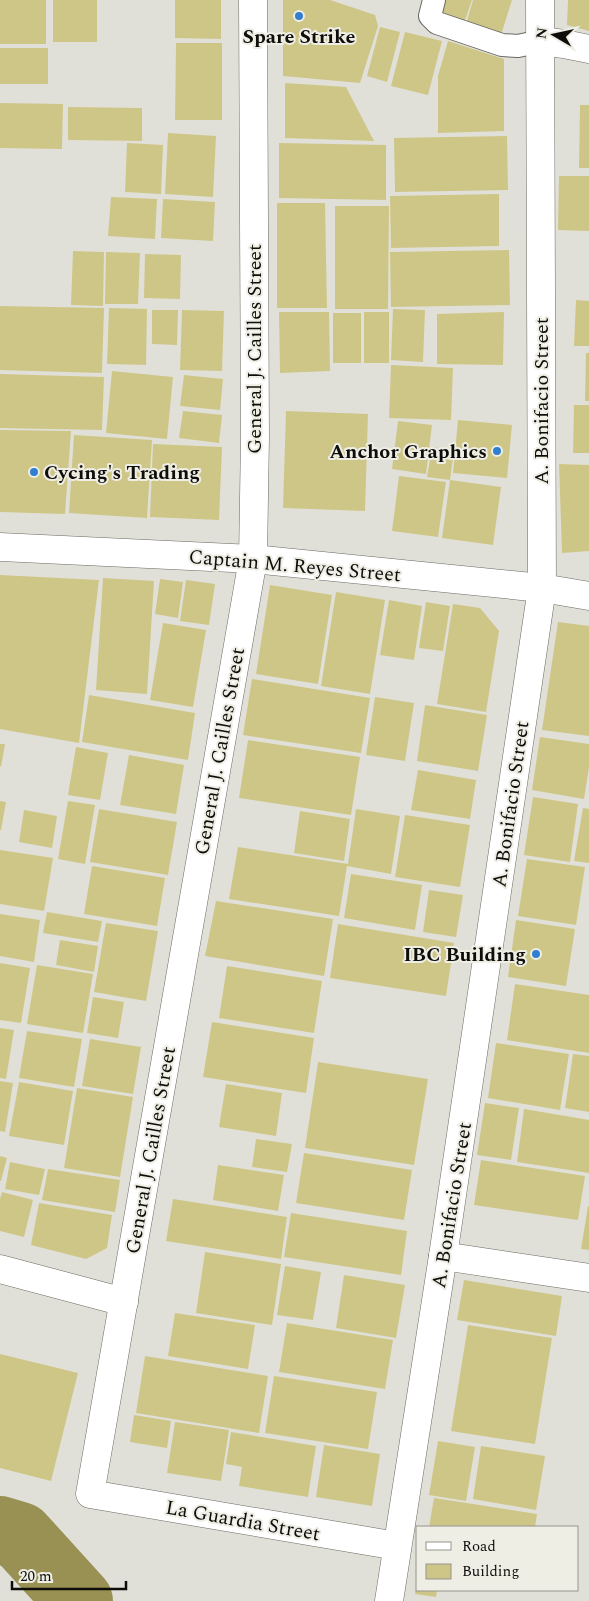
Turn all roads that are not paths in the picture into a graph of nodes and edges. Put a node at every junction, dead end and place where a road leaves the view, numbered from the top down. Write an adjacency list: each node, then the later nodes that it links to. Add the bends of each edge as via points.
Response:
1 (253, 0): 7 (street, General J. Cailles Street)
2 (434, 0): 4 (lane, via 430,16 436,23 502,45 518,46)
3 (540, 0): 4 (street, A. Bonifacio Street)
4 (541, 41): 5 (street); 8 (street, A. Bonifacio Street)
5 (589, 49)
6 (0, 547): 7 (street, Captain M. Reyes Street)
7 (253, 559): 8 (street, Captain M. Reyes Street); 13 (street, General J. Cailles Street)
8 (542, 588): 9 (street, Captain M. Reyes Street); 10 (street, A. Bonifacio Street)
9 (589, 596)
10 (443, 1256): 12 (street); 15 (street, A. Bonifacio Street)
11 (0, 1269): 13 (street)
12 (589, 1278)
13 (124, 1302): 14 (street, General J. Cailles Street)
14 (90, 1494): 15 (street, La Guardia Street)
15 (397, 1546): 16 (street, A. Bonifacio Street)
16 (389, 1601)

